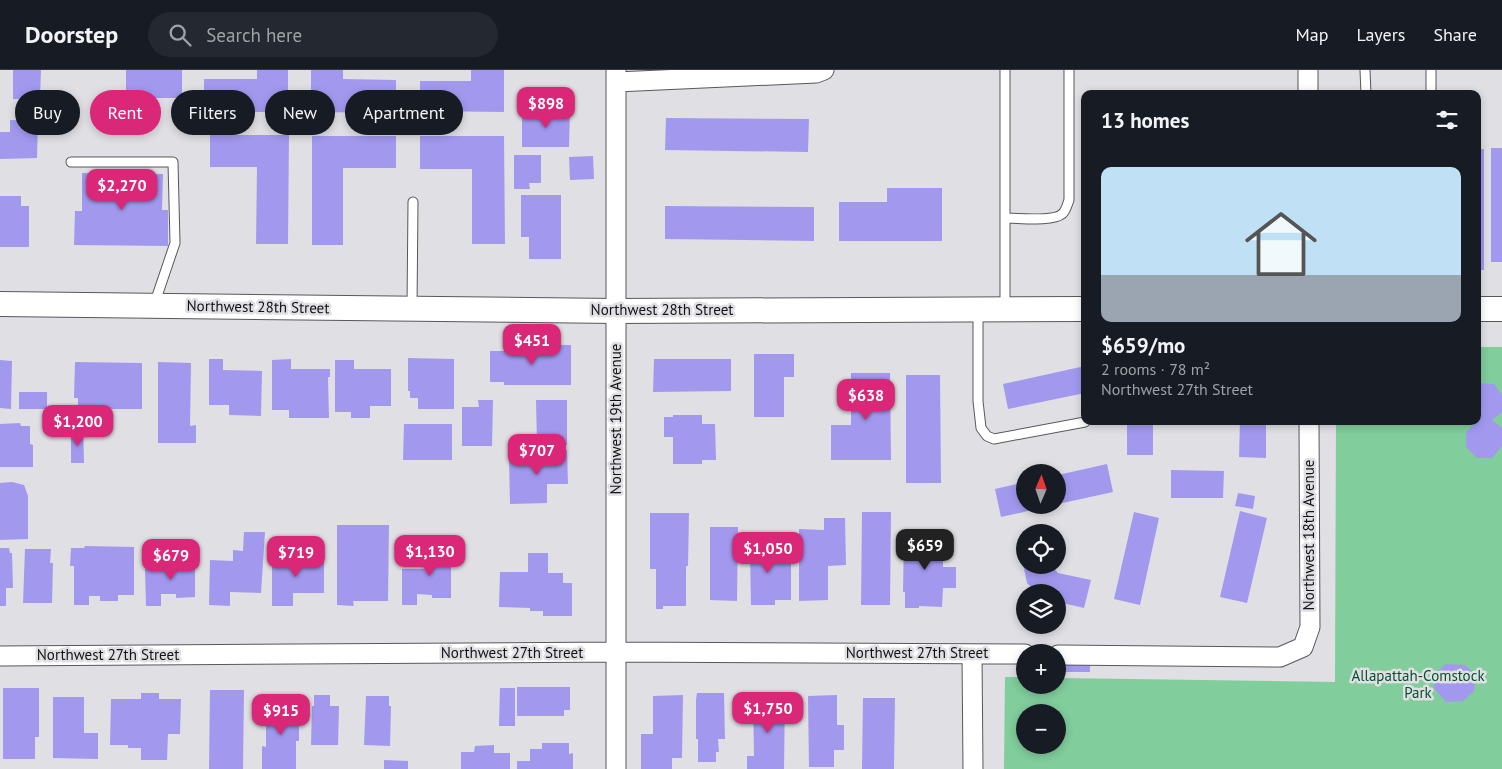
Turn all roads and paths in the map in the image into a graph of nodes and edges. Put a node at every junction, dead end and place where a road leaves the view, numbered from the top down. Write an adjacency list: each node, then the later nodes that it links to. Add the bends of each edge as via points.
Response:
1 (824, 70): 7 (street, via 816,74)
2 (1005, 70): 13 (lane)
3 (1069, 70): 13 (lane, via 1069,200 1064,213 1047,218)
4 (1308, 70): 8 (street)
5 (1365, 70): 9 (lane)
6 (1431, 70): 10 (lane)
7 (616, 76): 22 (street, Northwest 19th Avenue)
8 (1308, 90)
9 (1366, 90)
10 (1431, 90)
11 (71, 162): 15 (lane, via 173,162 175,243)
12 (413, 202): 16 (lane)
13 (1006, 218): 21 (lane)
14 (0, 304): 15 (street, Northwest 28th Street)
15 (154, 306): 16 (street, Northwest 28th Street)
16 (412, 309): 22 (street, Northwest 28th Street)
17 (1081, 309): 21 (street, Northwest 28th Street)
18 (1481, 309): 19 (street)
19 (1502, 309)
20 (978, 310): 21 (street, Northwest 28th Street); 22 (street, Northwest 28th Street); 23 (lane, via 978,402 984,433 994,439)
21 (1005, 310)
22 (616, 311): 25 (street, Northwest 19th Avenue)
23 (1081, 423)
24 (1309, 425): 28 (street, Northwest 18th Avenue, via 1310,627 1303,648 1280,657)
25 (616, 652): 26 (street, Northwest 27th Street); 29 (street, Northwest 27th Street); 30 (street, Northwest 19th Avenue)
26 (972, 654): 27 (street, Northwest 27th Street); 31 (street)
27 (1016, 654)
28 (1066, 654)
29 (0, 656)
30 (616, 769)
31 (974, 769)

